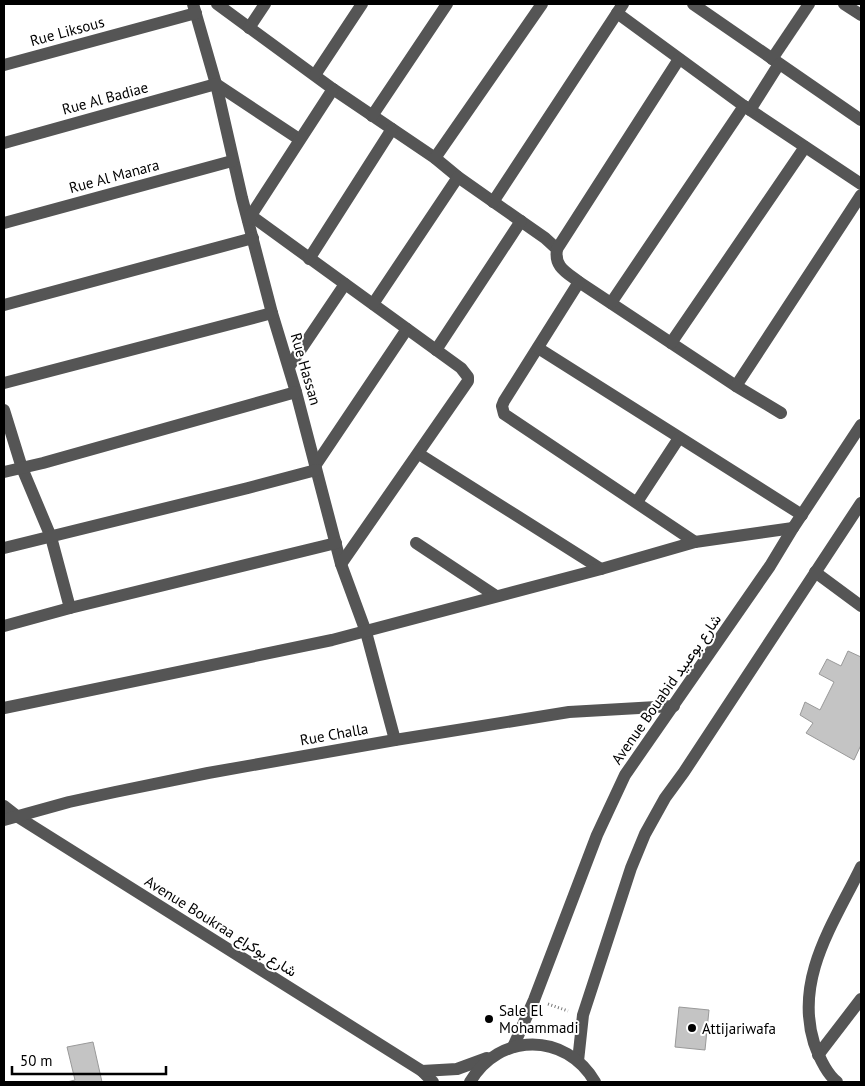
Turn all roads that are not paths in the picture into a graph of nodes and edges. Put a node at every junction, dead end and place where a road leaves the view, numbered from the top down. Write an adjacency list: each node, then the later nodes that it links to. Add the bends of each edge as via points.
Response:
1 (217, 4): 12 (street)
2 (265, 4): 12 (street)
3 (362, 4): 16 (street)
4 (447, 4): 20 (street)
5 (542, 4): 26 (street)
6 (693, 4): 14 (street)
7 (809, 4): 14 (street)
8 (844, 4): 11 (street)
9 (195, 8): 15 (street, Rue Liksous); 17 (street, Rue Hassan)
10 (620, 8): 13 (street); 31 (street)
11 (861, 15)
12 (249, 28): 16 (street)
13 (679, 60): 19 (street); 36 (street)
14 (776, 62): 19 (street); 21 (street)
15 (4, 65)
16 (315, 75): 18 (street)
17 (216, 84): 23 (street); 24 (street, Rue Al Badiae); 27 (street, Rue Hassan)
18 (333, 89): 20 (street); 23 (street)
19 (747, 108): 25 (street); 40 (street)
20 (372, 116): 22 (street)
21 (861, 120)
22 (392, 129): 26 (street); 37 (street)
23 (299, 139): 32 (street)
24 (4, 143)
25 (805, 147): 29 (street); 45 (street)
26 (435, 158): 28 (street)
27 (232, 161): 32 (street, Rue Hassan); 34 (street, Rue Al Manara)
28 (458, 177): 31 (street); 41 (street)
29 (861, 184)
30 (861, 194): 50 (street)
31 (493, 202): 33 (street)
32 (249, 217): 35 (street, Rue Hassan); 37 (street)
33 (521, 221): 36 (street); 47 (street)
34 (4, 223)
35 (253, 238): 42 (street); 43 (street, Rue Hassan)
36 (557, 249): 38 (street, via 559,266)
37 (309, 258): 39 (street)
38 (579, 282): 40 (street); 46 (street)
39 (345, 284): 41 (street); 48 (street)
40 (611, 303): 45 (street)
41 (373, 304): 44 (street)
42 (4, 305)
43 (272, 313): 48 (street, Rue Hassan); 49 (street)
44 (408, 330): 47 (street); 58 (street)
45 (671, 344): 50 (street)
46 (538, 348): 55 (street); 60 (street, via 504,402 504,414)
47 (436, 350): 56 (street, via 464,370 468,381)
48 (289, 367): 51 (street, Rue Hassan)
49 (4, 382)
50 (736, 386): 53 (street)
51 (296, 392): 57 (street); 58 (street, Rue Hassan)
52 (4, 410): 57 (street)
53 (781, 413)
54 (861, 425): 62 (street, Avenue Bouabid شارع بوعبيد)
55 (679, 438): 60 (street); 62 (street)
56 (418, 454): 69 (street); 70 (street)
57 (22, 468): 59 (street); 64 (street)
58 (315, 468): 64 (street); 65 (street, Rue Hassan)
59 (4, 472)
60 (636, 502): 66 (street)
61 (861, 503): 71 (street)
62 (802, 515): 63 (street, Avenue Bouabid شارع بوعبيد)
63 (793, 528): 66 (street); 77 (street, Avenue Bouabid شارع بوعبيد)
64 (51, 537): 68 (street); 74 (street)
65 (336, 542): 69 (street, Rue Hassan); 74 (street)
66 (695, 542): 70 (street)
67 (416, 543): 72 (street)
68 (4, 548)
69 (341, 564): 76 (street, Rue Hassan)
70 (600, 570): 72 (street)
71 (815, 572): 73 (street); 88 (street, via 665,798 645,834 583,1015)
72 (496, 596): 76 (street)
73 (861, 606)
74 (70, 608): 75 (street)
75 (4, 626)
76 (366, 632): 78 (street); 79 (street, Rue Hassan)
77 (674, 706): 79 (street, Rue Challa, via 569,712); 85 (street, Avenue Bouabid شارع بوعبيد, via 640,752 614,798)
78 (4, 708)
79 (396, 740): 81 (street, Rue Challa, via 152,784)
80 (4, 806): 81 (street, Avenue Boukraa شارع بوكراع)
81 (18, 817): 82 (street, Rue Challa); 89 (street, Avenue Boukraa شارع بوكراع)
82 (4, 820)
83 (861, 867): 87 (street, via 827,932 817,959 808,1006)
84 (861, 999): 87 (street)
85 (513, 1047): 86 (street); 88 (street, via 547,1046)
86 (496, 1055): 89 (street, via 457,1069); 92 (street, via 481,1066)
87 (818, 1055): 90 (street)
88 (578, 1061): 93 (street)
89 (422, 1071): 91 (street, Avenue Boukraa شارع بوكراع)
90 (834, 1081)
91 (433, 1082)
92 (470, 1082)
93 (595, 1082)

